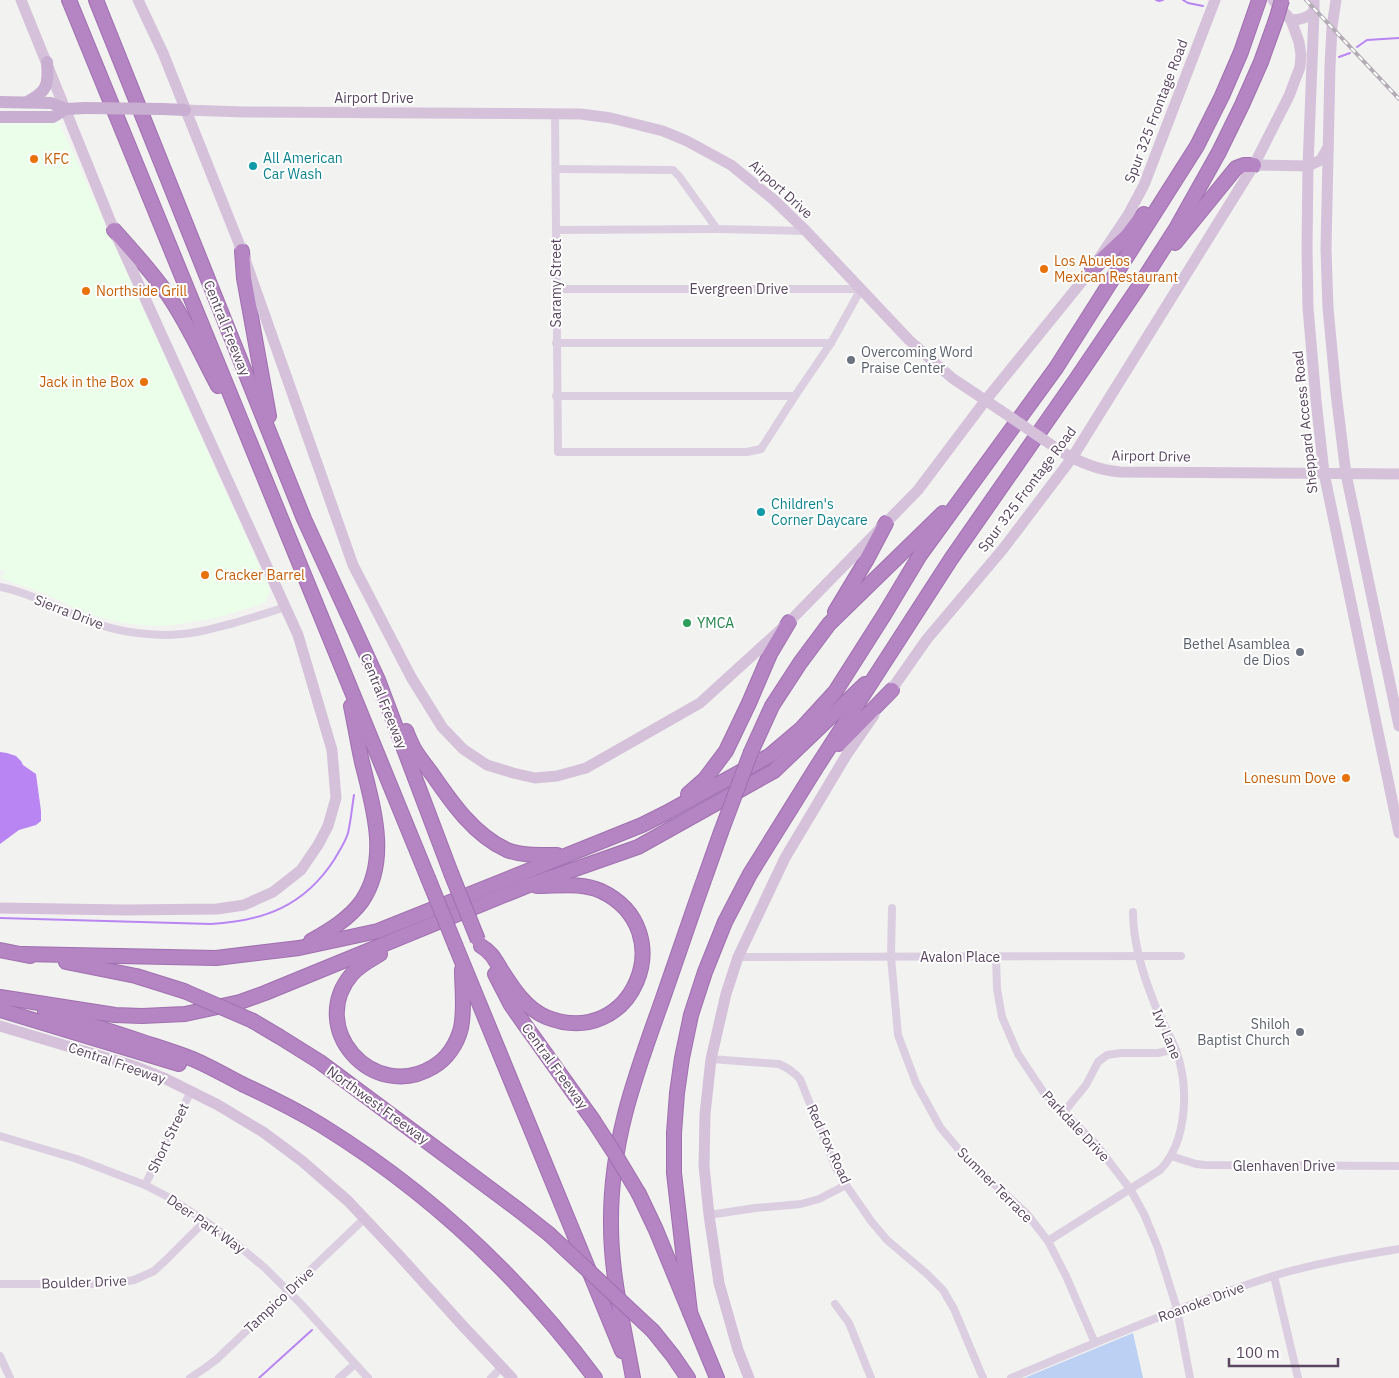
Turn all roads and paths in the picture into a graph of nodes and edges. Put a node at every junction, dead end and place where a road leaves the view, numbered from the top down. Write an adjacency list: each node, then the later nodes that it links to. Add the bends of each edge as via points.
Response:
1 (21, 0): 13 (main road)
2 (69, 0): 41 (highway, Central Freeway)
3 (96, 0): 40 (highway, Central Freeway)
4 (138, 0): 18 (main road)
5 (1215, 0): 31 (main road, Spur 325 Frontage Road, via 1144,185)
6 (1259, 0): 21 (highway, via 1241,52)
7 (1273, 0): 11 (main road, Spur 325 Frontage Road)
8 (1282, 0): 32 (highway, bridge, via 1261,62 1218,152 1177,227)
9 (1336, 0): 14 (main road)
10 (1314, 6): 11 (main road, via 1307,17); 12 (main road, Sheppard Access Road)
11 (1291, 20): 12 (main road); 23 (main road, Spur 325 Frontage Road, via 1299,42 1300,67)
12 (1313, 39): 14 (main road); 24 (main road, Sheppard Access Road)
13 (47, 62): 16 (main road, via 47,86 39,96); 17 (main road)
14 (1330, 66): 22 (main road)
15 (0, 102): 16 (main road, Airport Drive)
16 (26, 102): 17 (main road, Airport Drive, via 51,103)
17 (66, 109): 18 (main road, Airport Drive, bridge); 20 (main road, Airport Drive, via 52,117); 27 (main road)
18 (185, 110): 19 (main road, Airport Drive); 30 (main road)
19 (555, 114): 25 (street, Saramy Street); 29 (main road, Airport Drive, via 610,118 663,131 688,141 737,170)
20 (0, 117)
21 (1197, 146): 31 (highway, via 1127,236); 46 (highway, via 1056,368)
22 (1328, 148): 24 (main road, via 1321,160); 44 (main road, via 1328,308)
23 (1254, 165): 24 (main road); 32 (highway, via 1236,168); 42 (main road, Spur 325 Frontage Road)
24 (1308, 166): 43 (main road, Sheppard Access Road, via 1308,308)
25 (556, 169): 26 (street, via 673,170); 28 (street, Saramy Street)
26 (716, 229): 28 (street); 29 (street)
27 (114, 230): 41 (highway, via 168,296); 49 (main road)
28 (556, 230): 33 (street, Saramy Street)
29 (806, 231): 34 (main road, Airport Drive)
30 (242, 251): 40 (highway); 50 (main road, Spur 325 Frontage Road, via 353,566 411,677 442,727 463,749 487,765 535,778 586,768 700,703)
31 (1092, 269): 39 (main road, Spur 325 Frontage Road)
32 (1138, 288): 52 (highway, via 951,559)
33 (556, 289): 34 (street, Evergreen Drive); 35 (street, Saramy Street)
34 (861, 289): 36 (street); 39 (main road, Airport Drive, via 914,344 952,378)
35 (556, 343): 36 (street); 37 (street, Saramy Street)
36 (831, 343): 38 (street)
37 (556, 396): 38 (street); 38 (street, Saramy Street, via 558,452 747,452 762,449)
38 (795, 396)
39 (985, 401): 42 (main road, Airport Drive, bridge); 47 (main road, Spur 325 Frontage Road, via 918,490)
40 (273, 441): 54 (highway, Central Freeway, via 304,519)
41 (250, 444): 53 (highway, Central Freeway)
42 (1072, 458): 43 (main road, Airport Drive, via 1104,470 1120,472); 55 (main road, Spur 325 Frontage Road, via 1003,549 927,640)
43 (1324, 473): 44 (main road, Airport Drive); 59 (main road, Sheppard Access Road)
44 (1346, 474): 45 (main road, Airport Drive); 56 (main road)
45 (1399, 474)
46 (970, 486): 51 (highway); 58 (highway, via 920,555 835,692 802,728 769,756)
47 (886, 523): 50 (main road, Spur 325 Frontage Road); 51 (highway)
48 (0, 587): 49 (street, Sierra Drive, via 90,622 161,635 200,632)
49 (285, 607): 62 (main road, via 298,635 332,750 336,798 322,839 301,870 273,892 244,905 217,909)
50 (789, 622): 58 (highway, via 770,654 726,751 705,779)
51 (829, 624): 112 (highway, bridge, via 772,706 751,752 628,1096 614,1164 611,1249)
52 (882, 667): 57 (highway); 61 (highway, via 774,772 638,847)
53 (346, 678): 67 (highway, via 376,828 374,876 356,909 339,924); 75 (highway, Central Freeway, bridge)
54 (378, 680): 60 (highway, via 391,697 416,752 475,827 508,850 533,855); 66 (highway, Central Freeway, bridge)
55 (892, 690): 57 (highway); 71 (main road, Spur 325 Frontage Road, via 847,754 785,858)
56 (1399, 726)
57 (816, 768): 100 (highway, via 750,874 705,972 691,1015 682,1058 674,1133 674,1173)
58 (666, 813): 60 (highway)
59 (1399, 833)
60 (565, 855): 67 (highway, via 378,931)
61 (524, 887): 65 (highway); 66 (highway, via 585,887 614,898 624,908 634,920 643,948 641,971 630,996 614,1011 592,1021 568,1022 545,1017 518,995 490,951)
62 (0, 908)
63 (892, 908): 72 (street, Sumner Terrace)
64 (1133, 912): 74 (street, Ivy Lane)
65 (414, 933): 75 (highway, via 408,940 365,962 352,975 340,995 340,1035 356,1060 367,1067 390,1076 406,1076 428,1070 445,1057 458,1039 462,1021); 76 (highway, via 257,996 185,1014 115,1014)
66 (480, 943): 100 (highway, Central Freeway, bridge, via 512,1005 593,1120 639,1194)
67 (299, 948): 69 (highway, via 216,958)
68 (0, 950): 69 (highway, Northwest Freeway)
69 (22, 954): 113 (highway, Northwest Freeway, bridge, via 136,976 184,990 280,1036 320,1062 549,1234 653,1331)
70 (1181, 956): 74 (street, Avalon Place)
71 (738, 957): 72 (street, Avalon Place); 80 (main road)
72 (891, 957): 73 (street, Avalon Place); 93 (street, Sumner Terrace, via 898,1035 916,1083 940,1127 965,1157 1027,1214)
73 (996, 957): 74 (street, Avalon Place); 83 (street, Parkdale Drive, via 1002,1017 1018,1054 1044,1093)
74 (1138, 957): 79 (street, Ivy Lane)
75 (462, 962): 112 (highway, Central Freeway)
76 (0, 997): 82 (highway, via 190,1058)
77 (0, 1010): 82 (highway, via 188,1066)
78 (0, 1026): 81 (main road, Central Freeway, via 137,1067)
79 (1175, 1049): 83 (street, via 1108,1055 1098,1062 1086,1085); 85 (street, Ivy Lane, via 1183,1078 1184,1099 1179,1134)
80 (711, 1059): 88 (street, Red Fox Road, via 779,1064 795,1073); 90 (main road, via 704,1166)
81 (191, 1091): 87 (street, Short Street); 91 (main road, Central Freeway, via 263,1132 316,1173)
82 (278, 1101): 111 (highway, via 376,1161 431,1203 503,1269)
83 (1064, 1113): 89 (street, Parkdale Drive, via 1096,1143)
84 (0, 1136): 87 (street, Deer Park Way)
85 (1170, 1156): 86 (street, Glenhaven Drive, via 1205,1165); 89 (street, Ivy Lane, via 1160,1170)
86 (1399, 1166)
87 (145, 1184): 92 (street, Deer Park Way)
88 (846, 1185): 90 (street, via 801,1204); 117 (street, Red Fox Road, via 887,1240 943,1290)
89 (1130, 1189): 93 (street, Ivy Lane); 99 (street, Parkdale Drive, via 1158,1248)
90 (709, 1215): 115 (main road, via 719,1283)
91 (365, 1218): 97 (street, Tampico Drive); 104 (main road, Central Freeway)
92 (205, 1221): 96 (street, Boulder Drive, via 154,1271 134,1280 111,1284); 97 (street, Deer Park Way, via 248,1253)
93 (1048, 1241): 101 (street, Sumner Terrace)
94 (1399, 1249): 95 (street, Roanoke Drive)
95 (1274, 1276): 99 (street, Roanoke Drive); 120 (street)
96 (0, 1284)
97 (288, 1290): 103 (street, Deer Park Way); 106 (street, Tampico Drive, via 217,1359)
98 (835, 1304): 116 (street, via 849,1323)
99 (1177, 1309): 101 (street, Roanoke Drive); 119 (street, Parkdale Drive)
100 (690, 1312): 114 (highway, Central Freeway)
101 (1095, 1344): 118 (street, Roanoke Drive)
102 (0, 1356): 105 (street)
103 (355, 1364): 107 (street); 108 (street, Deer Park Way)
104 (502, 1367): 109 (street); 110 (main road, Central Freeway)
105 (10, 1378)
106 (190, 1378)
107 (339, 1378)
108 (368, 1378)
109 (491, 1378)
110 (512, 1378)
111 (595, 1378)
112 (633, 1378)
113 (688, 1378)
114 (717, 1378)
115 (749, 1378)
116 (871, 1378)
117 (983, 1378)
118 (1011, 1378)
119 (1190, 1378)
120 (1298, 1378)

